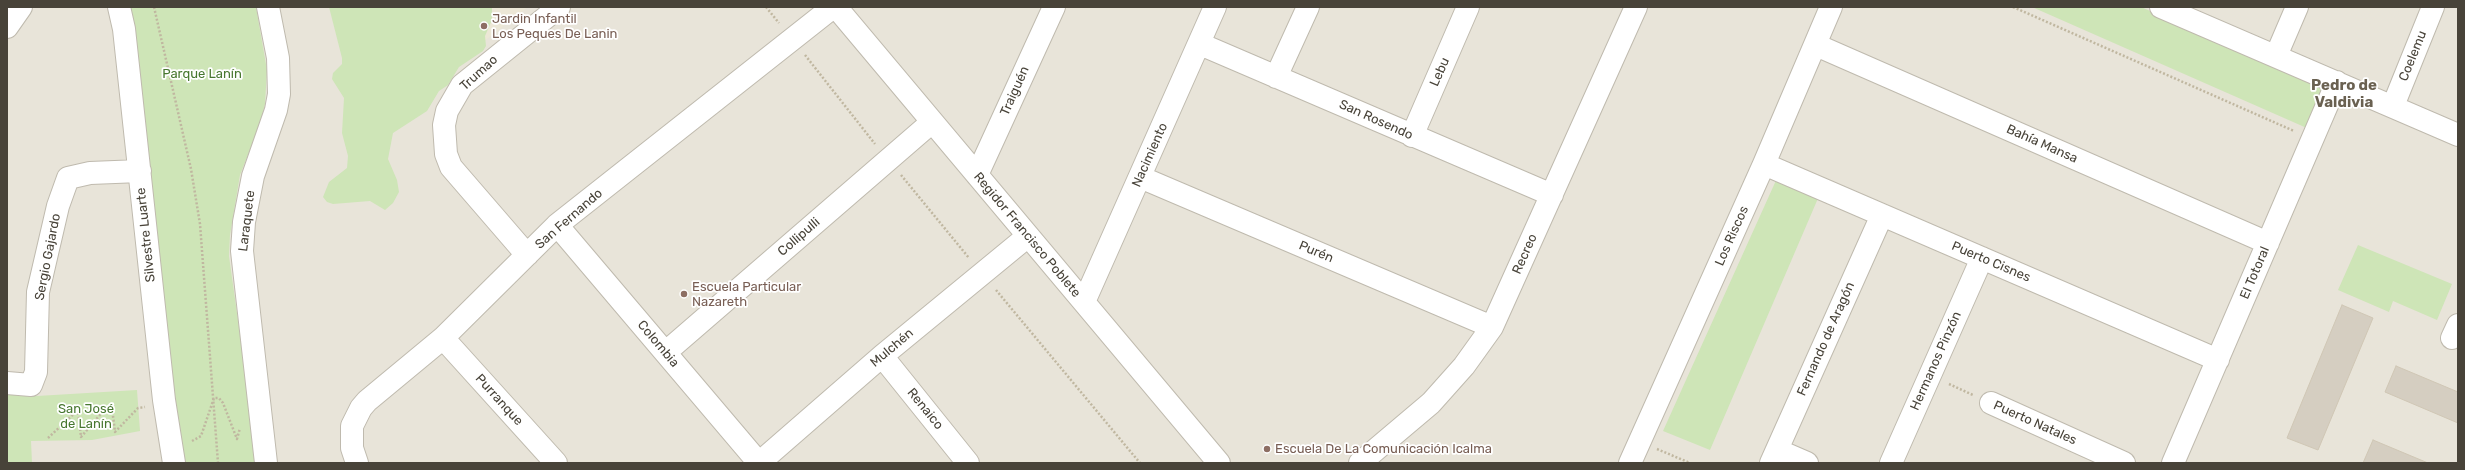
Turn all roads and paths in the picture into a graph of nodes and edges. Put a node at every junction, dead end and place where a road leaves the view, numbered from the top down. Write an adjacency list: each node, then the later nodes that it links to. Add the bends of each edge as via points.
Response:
1 (21, 7): 18 (street)
2 (119, 7): 32 (street, Silvestre Luarte, via 124,29)
3 (154, 7): 55 (path, via 189,161 200,224)
4 (268, 7): 56 (street, Laraquete, via 278,58 279,94 253,176 244,222 242,251)
5 (560, 7): 40 (street, Trumao, via 462,85 447,111 444,125 446,154 451,167)
6 (766, 7): 19 (path)
7 (834, 7): 19 (street, San Fernando); 26 (street, Regidor Francisco Poblete)
8 (1054, 7): 33 (street, Traiguén)
9 (1215, 7): 20 (street, Nacimiento)
10 (1308, 7): 23 (street)
11 (1468, 7): 28 (street, Lebu)
12 (1636, 7): 35 (street, Recreo)
13 (1831, 7): 21 (street, Los Riscos)
14 (2013, 7): 29 (path)
15 (2161, 7): 22 (street)
16 (2297, 7): 22 (street)
17 (2433, 7): 25 (street, Coelemu)
18 (7, 27)
19 (793, 41): 30 (path); 37 (street, San Fernando)
20 (1200, 44): 23 (street, San Rosendo); 34 (street, Nacimiento)
21 (1816, 46): 31 (street, Los Riscos); 39 (street, Bahía Mansa)
22 (2276, 56): 24 (street)
23 (1276, 77): 28 (street, San Rosendo)
24 (2337, 82): 25 (street); 29 (street, El Totoral)
25 (2393, 106): 27 (street)
26 (932, 122): 30 (street, Collipulli); 33 (street, Regidor Francisco Poblete)
27 (2458, 135)
28 (1412, 136): 35 (street, San Rosendo)
29 (2313, 139): 39 (street, El Totoral)
30 (888, 160): 42 (path); 46 (street, Collipulli)
31 (1764, 164): 36 (street, Puerto Cisnes); 64 (street, Los Riscos)
32 (140, 171): 49 (street, Sergio Gajardo, via 90,173 68,178 58,206 38,292 36,372 31,385); 54 (street, Silvestre Luarte, via 164,400)
33 (977, 175): 38 (street, Regidor Francisco Poblete)
34 (1140, 177): 43 (street, Nacimiento); 44 (street, Purén)
35 (1552, 195): 44 (street, Recreo)
36 (1882, 215): 41 (street, Puerto Cisnes); 53 (street, Fernando de Aragón)
37 (557, 225): 40 (street, San Fernando); 46 (street, Colombia)
38 (1028, 236): 42 (street, Mulchén); 43 (street, Regidor Francisco Poblete)
39 (2268, 243): 48 (street, El Totoral)
40 (527, 255): 45 (street, San Fernando)
41 (1982, 258): 48 (street, Puerto Cisnes); 67 (street, Hermanos Pinzón)
42 (982, 273): 47 (street, Mulchén); 61 (path)
43 (1084, 302): 62 (street, Regidor Francisco Poblete)
44 (1492, 327): 63 (street, Recreo, via 1464,366 1430,403)
45 (442, 338): 57 (street, San Fernando, via 361,408 352,426 351,436); 58 (street, Purranque)
46 (666, 352): 59 (street, Colombia)
47 (882, 356): 59 (street, Mulchén); 60 (street, Renaico)
48 (2218, 360): 69 (street, El Totoral)
49 (7, 383)
50 (1946, 383): 51 (path, Puerto Natales)
51 (1991, 403): 68 (street, Puerto Natales)
52 (1653, 447): 65 (path)
53 (1774, 457): 66 (street)
54 (174, 463)
55 (218, 463)
56 (266, 463)
57 (357, 463)
58 (556, 463)
59 (759, 463)
60 (968, 463)
61 (1140, 463)
62 (1219, 463)
63 (1360, 463)
64 (1630, 463)
65 (1690, 463)
66 (1807, 463)
67 (1891, 463)
68 (2124, 463)
69 (2173, 463)

